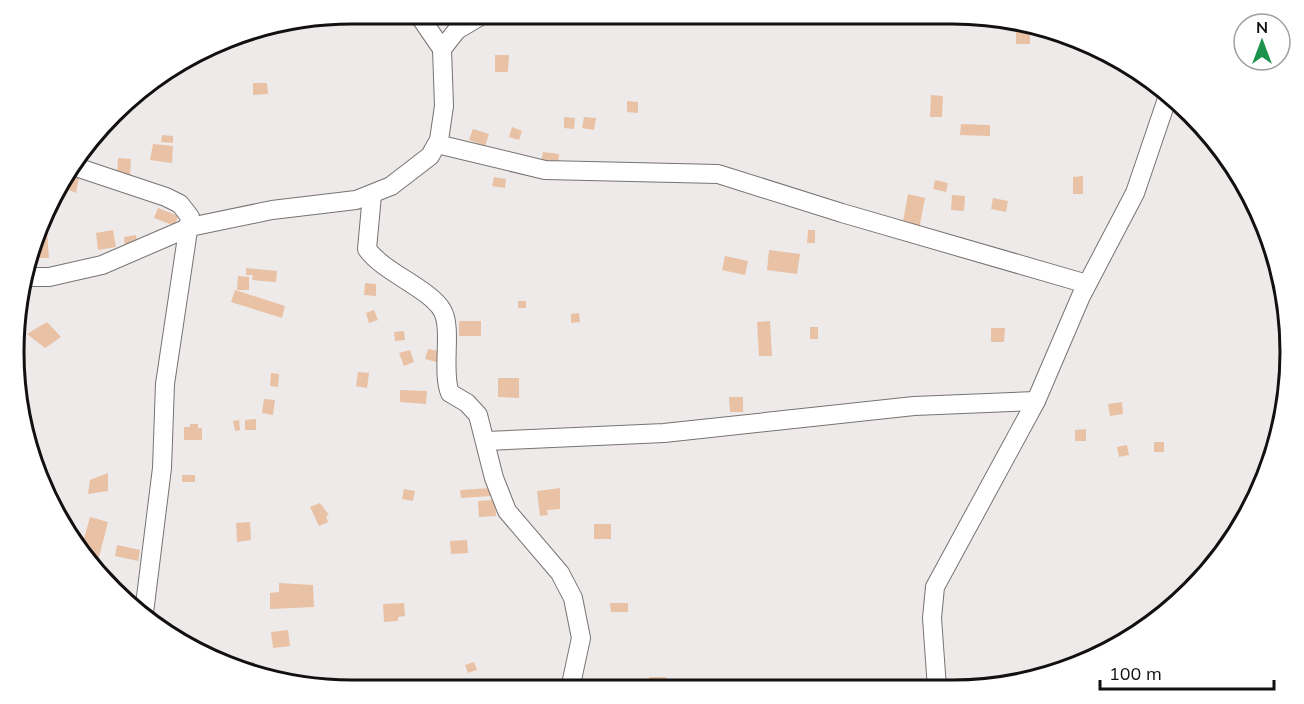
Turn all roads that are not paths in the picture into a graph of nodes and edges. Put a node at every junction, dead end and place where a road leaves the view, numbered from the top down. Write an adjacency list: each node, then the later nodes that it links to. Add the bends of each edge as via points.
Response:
1 (425, 24): 3 (street)
2 (469, 24): 3 (street, via 449,37)
3 (442, 49): 5 (street, via 443,119)
4 (1166, 103): 10 (street, via 1135,193)
5 (437, 144): 7 (street, via 418,167); 10 (street, via 545,170 705,171)
6 (80, 168): 8 (street, via 180,204 190,217)
7 (372, 195): 8 (street); 12 (street, via 367,249 443,311 448,388 478,415)
8 (190, 227): 9 (street, via 93,267); 13 (street, via 165,384 162,468)
9 (33, 277)
10 (1087, 284): 11 (street)
11 (1036, 401): 12 (street, via 914,406 664,433); 15 (street, via 935,586 932,618)
12 (486, 441): 14 (street, via 507,511 560,573 573,598 581,638)
13 (145, 606)
14 (572, 680)
15 (936, 680)

